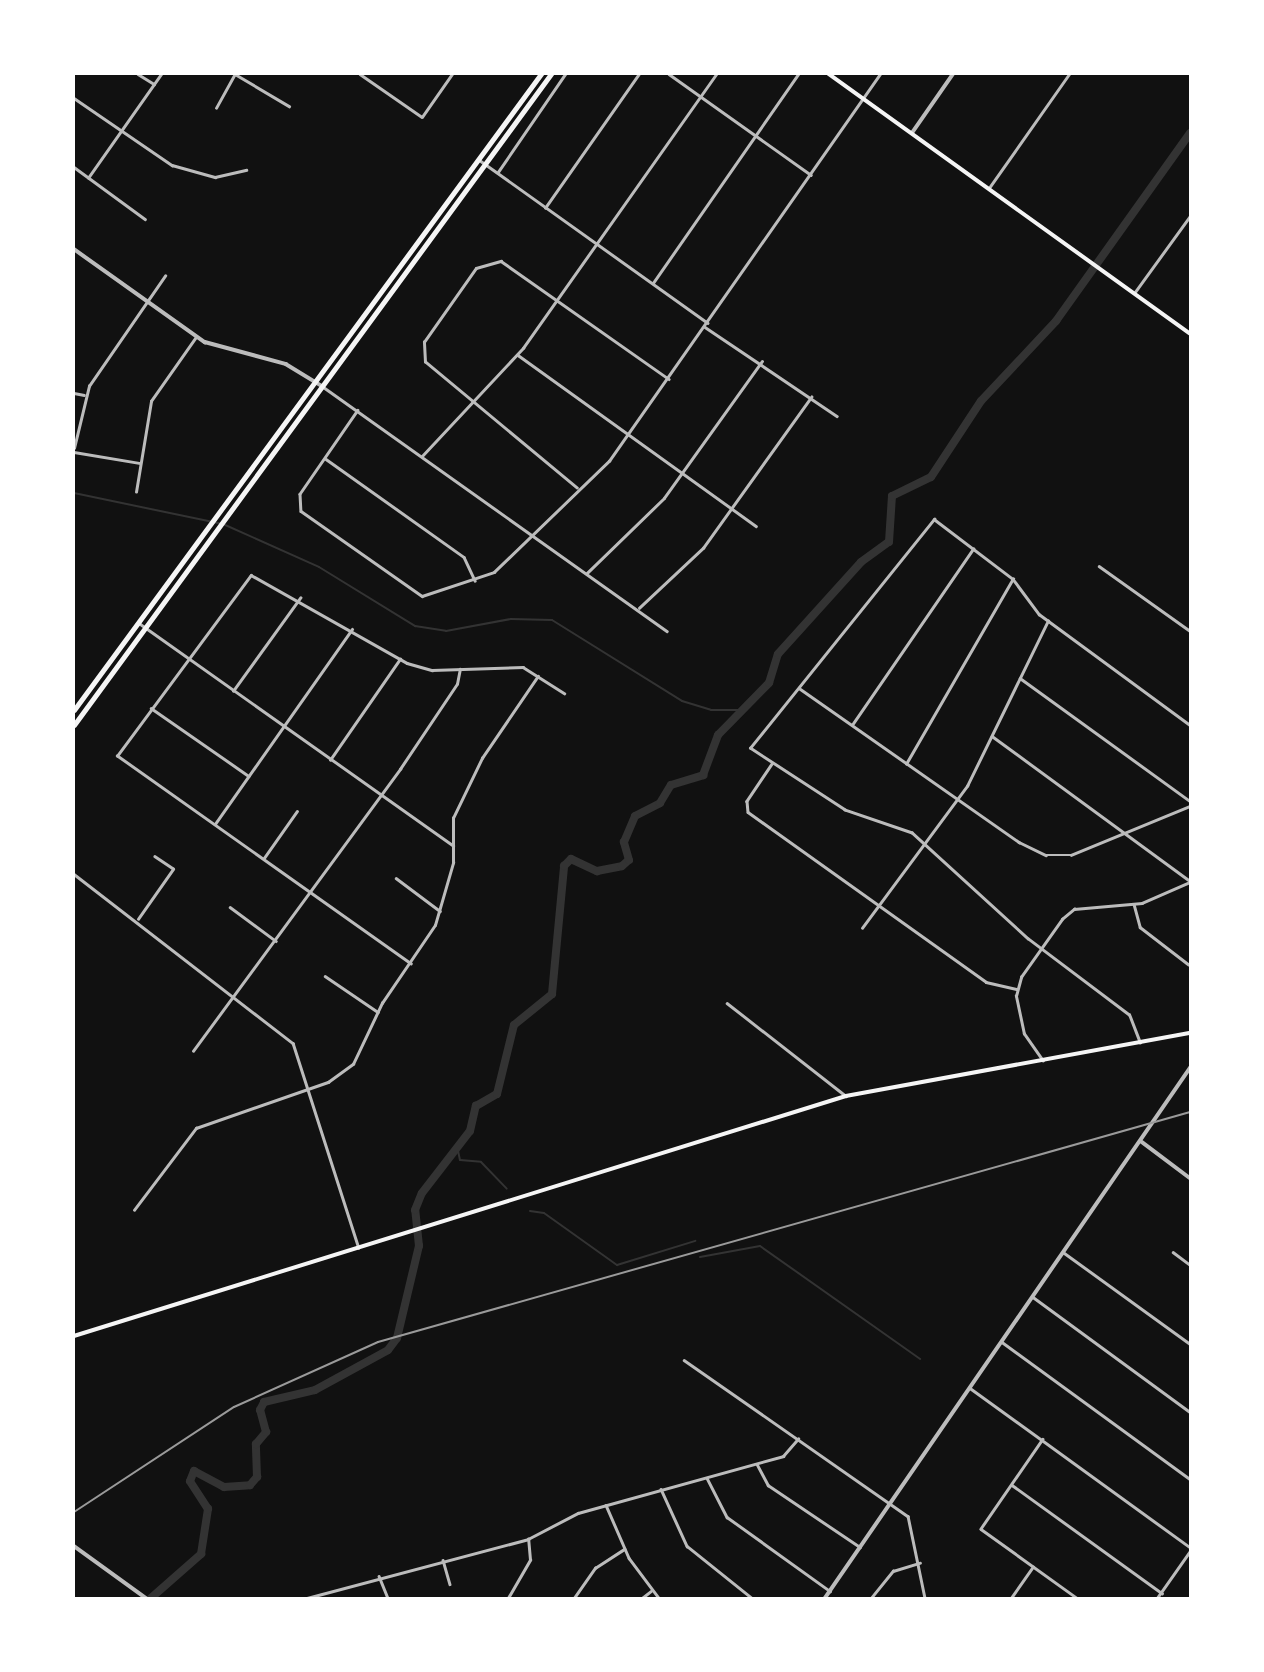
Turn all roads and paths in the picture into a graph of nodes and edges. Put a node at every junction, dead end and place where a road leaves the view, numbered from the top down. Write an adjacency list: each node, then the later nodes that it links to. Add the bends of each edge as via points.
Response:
1 (138, 74): 17 (street)
2 (161, 74): 17 (street)
3 (235, 74): 21 (street); 22 (street)
4 (360, 74): 5 (street, via 422,117)
5 (452, 74)
6 (541, 74): 26 (main road)
7 (551, 74): 27 (main road)
8 (565, 74): 30 (street)
9 (639, 74): 34 (street)
10 (669, 74): 18 (street)
11 (716, 74): 18 (street)
12 (798, 74): 25 (street)
13 (830, 74): 20 (main road)
14 (880, 74): 20 (street)
15 (953, 74): 24 (street)
16 (1069, 74): 33 (street)
17 (154, 84): 23 (street)
18 (701, 96): 25 (street); 37 (street)
19 (74, 98): 23 (street)
20 (864, 99): 24 (main road); 31 (street)
21 (289, 106)
22 (216, 108)
23 (120, 131): 29 (street, via 194,172 215,177); 32 (street)
24 (912, 133): 33 (main road)
25 (756, 135): 31 (street); 40 (street)
26 (478, 159): 27 (street); 51 (main road)
27 (486, 164): 30 (street); 52 (main road)
28 (74, 167): 32 (street)
29 (246, 170)
30 (497, 172): 34 (street)
31 (811, 176): 44 (street)
32 (89, 178): 36 (street)
33 (989, 188): 41 (main road)
34 (545, 208): 37 (street)
35 (1191, 216): 41 (street)
36 (145, 219)
37 (598, 244): 40 (street); 42 (street)
38 (74, 249): 43 (street)
39 (165, 276): 43 (street)
40 (653, 283): 44 (street)
41 (1134, 293): 46 (main road)
42 (558, 300): 48 (street); 50 (street); 56 (street, via 501,261 488,260 439,321 422,353)
43 (147, 302): 47 (street); 54 (street)
44 (708, 323): 45 (street)
45 (705, 327): 49 (street); 50 (street)
46 (1189, 330)
47 (196, 337): 51 (street, via 286,365); 63 (street, via 151,401)
48 (518, 355): 56 (street); 59 (street)
49 (762, 361): 55 (street); 64 (street)
50 (669, 379): 59 (street)
51 (316, 381): 52 (street); 78 (main road)
52 (322, 386): 57 (street); 79 (main road)
53 (74, 393): 54 (street)
54 (84, 395): 60 (street)
55 (811, 397): 58 (street); 67 (street)
56 (475, 403): 61 (street); 65 (street)
57 (358, 410): 61 (street); 62 (street)
58 (837, 416)
59 (629, 435): 64 (street); 65 (street)
60 (74, 450): 63 (street)
61 (422, 456): 69 (street)
62 (325, 458): 74 (street, via 464,557); 74 (street, via 298,506 422,596)
63 (140, 463): 66 (street)
64 (683, 473): 67 (street); 72 (street)
65 (578, 489): 69 (street)
66 (136, 492)
67 (733, 509): 68 (street); 76 (street, via 704,548)
68 (756, 526)
69 (532, 534): 72 (street); 74 (street, via 494,572)
70 (973, 549): 73 (street); 88 (street, via 934,519); 95 (street)
71 (1099, 566): 82 (street)
72 (587, 573): 76 (street)
73 (1013, 579): 77 (street); 100 (street)
74 (475, 581)
75 (300, 598): 80 (street); 83 (street, via 251,575); 89 (street)
76 (638, 609): 81 (street)
77 (1048, 621): 87 (street); 94 (street)
78 (138, 622): 79 (street); 92 (main road)
79 (144, 626): 83 (street); 93 (main road)
80 (352, 629): 84 (street); 96 (street)
81 (667, 631)
82 (1191, 632)
83 (187, 658): 89 (street); 91 (street)
84 (400, 659): 85 (street, via 432,670); 98 (street)
85 (460, 669): 86 (street, via 509,665); 102 (street, via 457,684)
86 (538, 676): 90 (street); 109 (street, via 482,758 453,818)
87 (1020, 678): 97 (street); 104 (street)
88 (799, 688): 95 (street); 99 (street, via 750,748)
89 (233, 691): 96 (street)
90 (564, 693)
91 (151, 708): 101 (street); 106 (street, via 117,756)
92 (74, 710)
93 (74, 725)
94 (1191, 725)
95 (852, 726): 100 (street)
96 (283, 727): 98 (street); 101 (street)
97 (992, 736): 103 (street); 107 (street)
98 (330, 760): 102 (street)
99 (773, 763): 108 (street, via 845,810 899,827); 116 (street, via 746,805)
100 (905, 764): 103 (street)
101 (249, 776): 106 (street)
102 (380, 796): 109 (street); 115 (street)
103 (959, 797): 107 (street, via 1035,851 1056,856); 108 (street)
104 (1191, 804): 107 (street)
105 (297, 811): 111 (street)
106 (215, 824): 111 (street)
107 (1126, 835): 114 (street)
108 (925, 844): 116 (street); 123 (street)
109 (453, 845): 119 (street)
110 (155, 857): 120 (street, via 173,869)
111 (264, 859): 115 (street)
112 (74, 874): 120 (street)
113 (396, 878): 119 (street)
114 (1191, 881): 117 (street)
115 (311, 892): 122 (street); 124 (street)
116 (880, 904): 121 (street); 127 (street, via 986,982)
117 (1134, 904): 123 (street, via 1074,909); 125 (street, via 1140,927)
118 (230, 907): 122 (street)
119 (440, 911): 124 (street)
120 (138, 919): 128 (street)
121 (862, 928)
122 (276, 941): 128 (street)
123 (1041, 949): 127 (street); 132 (street, via 1129,1015)
124 (411, 964): 130 (street)
125 (1188, 964)
126 (326, 976): 130 (street)
127 (1017, 989): 134 (street, via 1024,1034)
128 (237, 996): 133 (street); 136 (street, via 293,1043)
129 (727, 1003): 137 (street)
130 (378, 1012): 136 (street, via 353,1064)
131 (1190, 1034): 132 (main road)
132 (1140, 1043): 134 (main road)
133 (193, 1051)
134 (1043, 1061): 137 (main road)
135 (1191, 1068): 138 (street)
136 (310, 1088): 140 (street, via 196,1128); 141 (street)
137 (846, 1096): 141 (main road)
138 (1141, 1142): 139 (street); 142 (street)
139 (1191, 1178)
140 (134, 1210)
141 (359, 1248): 146 (main road)
142 (1063, 1252): 145 (street); 148 (street)
143 (1173, 1252): 144 (street)
144 (1191, 1265)
145 (1033, 1297): 147 (street); 151 (street)
146 (74, 1336)
147 (1002, 1342): 150 (street); 156 (street)
148 (1191, 1344)
149 (684, 1360): 152 (street)
150 (970, 1388): 153 (street); 159 (street)
151 (1191, 1412)
152 (798, 1439): 154 (street, via 783,1456); 159 (street)
153 (1043, 1439): 157 (street); 165 (street)
154 (757, 1464): 155 (street); 163 (street, via 768,1485)
155 (707, 1477): 158 (street); 172 (street, via 727,1517)
156 (1191, 1479)
157 (1012, 1485): 168 (street, via 981,1529); 174 (street)
158 (661, 1488): 160 (street); 183 (street, via 687,1546)
159 (891, 1503): 163 (street); 167 (street, via 915,1528)
160 (606, 1504): 161 (street); 164 (street)
161 (528, 1539): 166 (street); 179 (street, via 530,1560)
162 (74, 1546): 175 (street)
163 (860, 1547): 172 (street)
164 (624, 1549): 171 (street); 180 (street, via 596,1568)
165 (1191, 1549): 174 (street)
166 (443, 1558): 169 (street); 170 (street)
167 (920, 1563): 185 (street, via 893,1571); 186 (street)
168 (1033, 1567): 187 (street); 188 (street)
169 (379, 1575): 173 (street); 178 (street)
170 (450, 1584)
171 (652, 1591): 181 (street); 182 (street)
172 (830, 1591): 184 (street)
173 (328, 1592): 176 (street); 177 (street)
174 (1162, 1592): 189 (street)
175 (146, 1598)
176 (307, 1598)
177 (330, 1598)
178 (388, 1598)
179 (508, 1598)
180 (574, 1598)
181 (642, 1598)
182 (659, 1598)
183 (752, 1598)
184 (825, 1598)
185 (872, 1598)
186 (925, 1598)
187 (1011, 1598)
188 (1077, 1598)
189 (1157, 1598)

